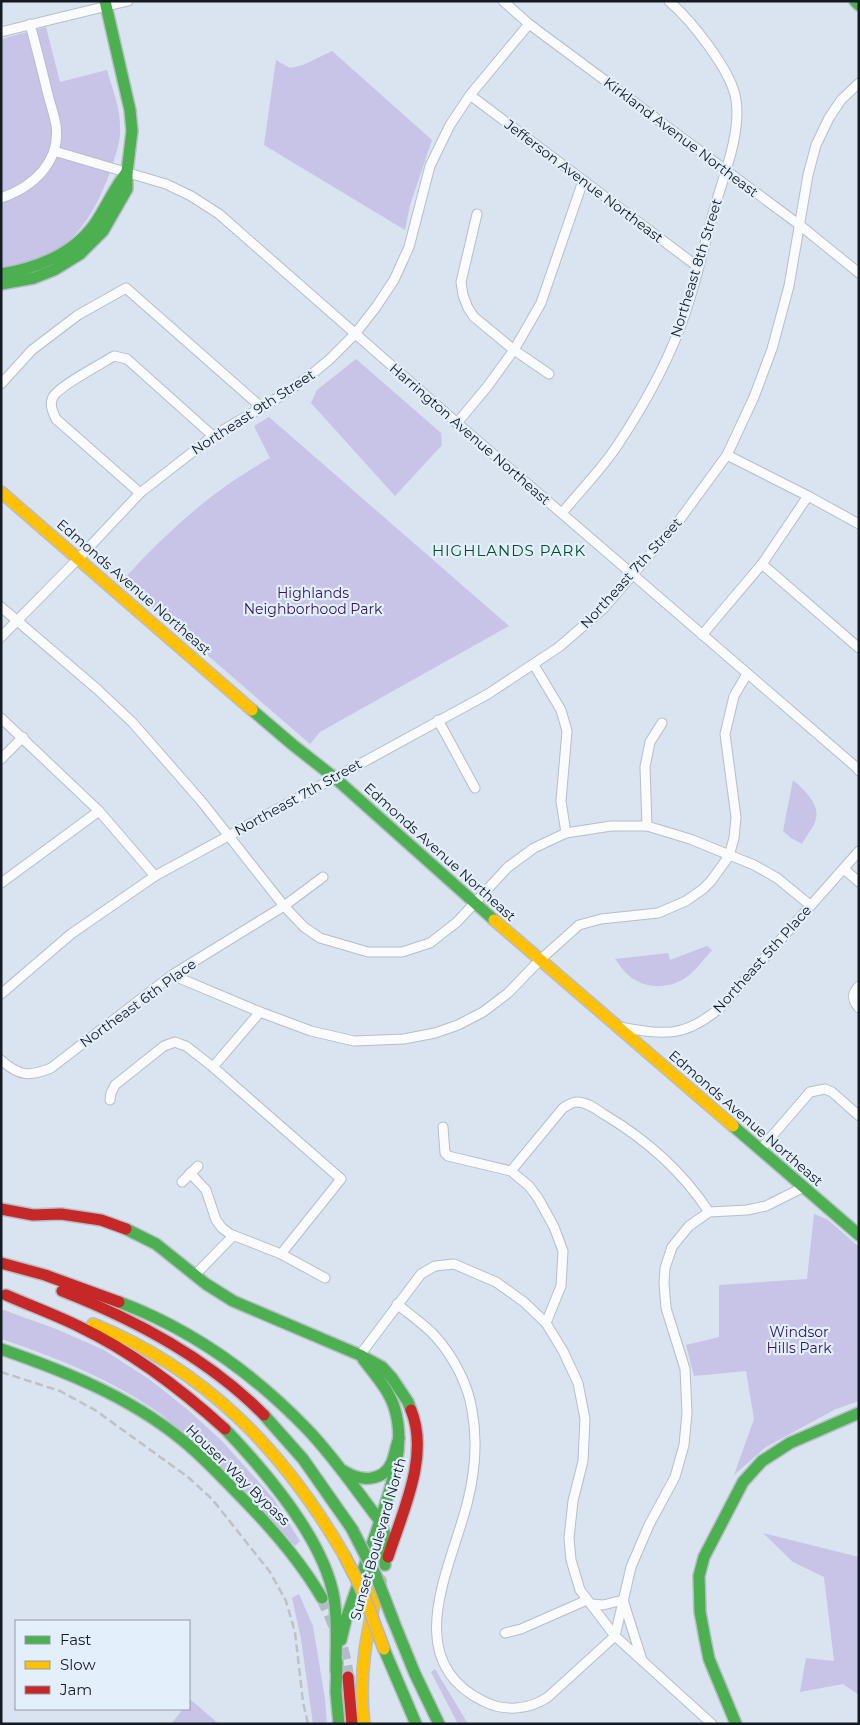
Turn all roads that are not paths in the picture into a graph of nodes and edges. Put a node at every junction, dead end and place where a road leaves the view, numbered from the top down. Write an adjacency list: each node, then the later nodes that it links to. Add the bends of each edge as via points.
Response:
1 (128, 1): 5 (street)
2 (503, 1): 8 (street, Kirkland Avenue Northeast)
3 (669, 1): 13 (street, Northeast 8th Street, via 710,48 730,81 736,100 736,128)
4 (854, 1): 6 (main road)
5 (105, 4): 7 (street); 14 (main road, via 130,110 132,131)
6 (859, 5)
7 (30, 24): 9 (street); 12 (street, via 56,126)
8 (529, 24): 11 (street, Northeast 9th Street); 13 (street, Kirkland Avenue Northeast)
9 (1, 32)
10 (859, 83): 18 (street, Northeast 7th Street, via 841,100 816,145)
11 (470, 94): 15 (street, Jefferson Avenue Northeast); 25 (street, Northeast 9th Street, via 430,166 409,247 394,280)
12 (54, 151): 14 (street, Harrington Avenue Northeast); 16 (street, via 51,160 31,182 20,191)
13 (726, 170): 18 (street, Kirkland Avenue Northeast); 21 (street, Northeast 8th Street)
14 (127, 172): 19 (main road); 20 (main road, via 127,189 104,231); 25 (street, Harrington Avenue Northeast, via 166,184 219,214)
15 (583, 181): 21 (street, Jefferson Avenue Northeast); 26 (street, via 541,303)
16 (1, 198)
17 (477, 214): 26 (street, via 461,282 463,295 474,317)
18 (801, 226): 22 (street, Kirkland Avenue Northeast); 32 (street, Northeast 7th Street, via 772,349)
19 (88, 233): 20 (main road); 23 (main road, via 49,261 31,269)
20 (69, 262): 24 (main road, via 34,278)
21 (698, 267): 36 (street, Northeast 8th Street, via 665,363 642,405 616,448)
22 (859, 273)
23 (1, 274)
24 (1, 284)
25 (355, 334): 29 (street, Northeast 9th Street, via 312,374); 30 (street, Harrington Avenue Northeast)
26 (514, 350): 27 (street); 30 (street)
27 (549, 374)
28 (1, 384): 29 (street, via 32,350 78,315 126,288)
29 (262, 407): 31 (street, Northeast 9th Street)
30 (457, 423): 36 (street, Harrington Avenue Northeast)
31 (213, 436): 34 (street, Northeast 9th Street); 34 (street, via 127,359 114,356 65,386 52,402 56,419)
32 (727, 455): 35 (street); 40 (street, Northeast 7th Street, via 678,522)
33 (1, 492): 38 (main road, Edmonds Avenue Northeast)
34 (140, 493): 38 (street, Northeast 9th Street)
35 (808, 496): 37 (street); 39 (street)
36 (562, 513): 40 (street, Harrington Avenue Northeast)
37 (859, 524)
38 (78, 559): 42 (street, Northeast 9th Street); 54 (main road, Edmonds Avenue Northeast)
39 (762, 564): 43 (street); 45 (street)
40 (633, 575): 43 (street, Harrington Avenue Northeast); 46 (street, Northeast 7th Street, via 581,629)
41 (1, 607): 42 (street)
42 (17, 621): 44 (street, Northeast 9th Street); 59 (street, via 97,689 132,724)
43 (702, 635): 47 (street, Harrington Avenue Northeast)
44 (1, 637)
45 (859, 648)
46 (534, 665): 49 (street, Northeast 7th Street); 58 (street, via 561,710 567,731 562,801)
47 (747, 674): 53 (street, Harrington Avenue Northeast); 61 (street, via 734,696 725,734 736,817)
48 (1, 718): 51 (street)
49 (438, 720): 54 (street, Northeast 7th Street); 55 (street)
50 (662, 724): 57 (street, via 650,742 645,767)
51 (23, 737): 52 (street); 56 (street)
52 (1, 759)
53 (858, 770)
54 (335, 778): 59 (street, Northeast 7th Street); 67 (main road, Edmonds Avenue Northeast)
55 (475, 788)
56 (99, 811): 63 (street); 66 (street)
57 (647, 826): 58 (street, via 611,826); 61 (street, via 690,839)
58 (566, 833): 67 (street, via 534,848 508,867)
59 (229, 835): 63 (street, Northeast 7th Street); 69 (street)
60 (859, 851): 62 (street, Northeast 5th Place)
61 (729, 856): 68 (street, via 777,878); 70 (street, via 711,881 686,901 658,913 601,918 578,926)
62 (844, 868): 65 (street); 68 (street, Northeast 5th Place)
63 (155, 876): 73 (street, Northeast 7th Street, via 71,934)
64 (323, 877): 69 (street, Northeast 6th Place)
65 (859, 882)
66 (1, 883)
67 (475, 902): 69 (street, via 457,922 430,943 402,952 368,952 320,938); 70 (main road, Edmonds Avenue Northeast)
68 (810, 905): 76 (street, Northeast 5th Place, via 705,1021 675,1032 654,1033)
69 (284, 906): 71 (street, Northeast 6th Place)
70 (540, 960): 75 (street, via 508,993 483,1012 435,1033 404,1039 354,1041); 76 (main road, Edmonds Avenue Northeast)
71 (172, 975): 75 (street); 77 (street, Northeast 6th Place, via 51,1068 39,1073 21,1073)
72 (859, 987): 74 (street, via 853,997)
73 (1, 994)
74 (859, 1008)
75 (260, 1012): 78 (street)
76 (617, 1026): 82 (main road, Edmonds Avenue Northeast)
77 (1, 1060)
78 (213, 1067): 79 (street, via 186,1046 175,1042 164,1046 115,1085); 92 (street, via 342,1179)
79 (110, 1100)
80 (859, 1116): 82 (street, via 832,1092 825,1089 810,1092)
81 (443, 1127): 84 (street, via 444,1148 448,1156)
82 (760, 1150): 87 (main road, Edmonds Avenue Northeast)
83 (198, 1166): 85 (street)
84 (511, 1172): 89 (street, via 563,1108 571,1103 587,1104 629,1129 652,1148 685,1178); 99 (street, via 538,1198 563,1251 561,1286)
85 (190, 1173): 86 (street); 91 (street, via 206,1190 219,1224)
86 (182, 1182)
87 (802, 1188): 89 (street, via 766,1206); 90 (main road, Edmonds Avenue Northeast)
88 (1, 1209): 95 (main road, Sunset Boulevard North, via 101,1220 156,1244)
89 (709, 1212): 108 (street, via 688,1226 672,1248 665,1268 666,1308 685,1369 687,1413 684,1445 675,1477 649,1525 632,1567)
90 (859, 1235)
91 (233, 1236): 92 (street); 95 (street)
92 (281, 1254): 96 (street)
93 (1, 1263): 104 (main road, via 104,1294 188,1334 237,1367 276,1399)
94 (1, 1272): 121 (main road, bridge, via 78,1297 168,1341 211,1370 284,1436 352,1529 376,1576)
95 (195, 1275): 101 (main road, Sunset Boulevard North, via 233,1301)
96 (325, 1278)
97 (4, 1294): 115 (main road, via 96,1336 164,1378 209,1414 253,1459 305,1531 326,1570 336,1617); 120 (main road, bridge, via 72,1316 124,1338 212,1394 251,1429 288,1468 315,1505 344,1555 361,1588)
98 (397, 1304): 99 (street, via 428,1269 454,1264 496,1282); 101 (street); 113 (street, via 442,1345 460,1373 472,1409 474,1469 467,1504 440,1593 435,1631 437,1646 450,1675 461,1687 486,1703 509,1708 526,1707 541,1702)
99 (546, 1323): 109 (street, via 578,1383 585,1419 583,1461 573,1501 569,1538 574,1575)
100 (1, 1349): 107 (main road, Houser Way Bypass, via 116,1395 172,1432 213,1468 287,1545)
101 (360, 1355): 103 (main road, via 390,1398 398,1418); 106 (main road, Sunset Boulevard North, via 382,1367 392,1378 408,1402 417,1430 414,1477)
102 (859, 1413): 123 (main road, via 790,1443 762,1461 743,1482 704,1558 700,1576 704,1639 709,1660)
103 (399, 1438): 104 (main road, via 391,1463 376,1478 357,1479); 105 (main road, Sunset Boulevard North, via 397,1461)
104 (338, 1465): 105 (main road)
105 (380, 1521): 106 (main road, via 385,1534); 110 (main road, Sunset Boulevard North)
106 (385, 1565): 112 (main road, Sunset Boulevard North)
107 (322, 1598)
108 (623, 1600): 109 (street, via 603,1605); 113 (street); 114 (street)
109 (589, 1602): 111 (street); 113 (street)
110 (343, 1630): 112 (main road, via 350,1622 357,1621 363,1625); 115 (main road, Sunset Boulevard North)
111 (505, 1633)
112 (366, 1634): 119 (main road, Sunset Boulevard North, via 361,1669)
113 (614, 1636): 114 (street)
114 (642, 1661): 122 (street)
115 (336, 1671): 117 (main road, Sunset Boulevard North)
116 (348, 1677): 118 (main road)
117 (339, 1724)
118 (352, 1724)
119 (364, 1724)
120 (416, 1724)
121 (439, 1724)
122 (712, 1724)
123 (736, 1724)

